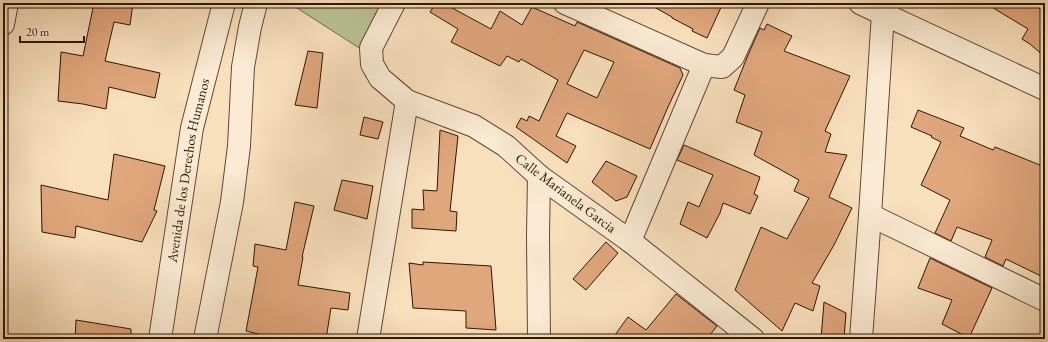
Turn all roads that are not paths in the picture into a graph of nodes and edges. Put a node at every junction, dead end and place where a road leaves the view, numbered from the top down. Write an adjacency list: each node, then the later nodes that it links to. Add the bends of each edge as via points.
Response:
1 (7, 3): 9 (street)
2 (224, 3): 17 (street, Avenida de los Derechos Humanos, via 192,128)
3 (256, 3): 18 (street, via 242,67 239,146 232,202)
4 (394, 3): 12 (street, Calle Marianela Garcia, via 371,48 372,64 380,78)
5 (565, 3): 10 (street)
6 (758, 3): 10 (street, via 734,57 722,67)
7 (860, 3): 8 (street)
8 (886, 8): 11 (street); 14 (street)
9 (3, 24)
10 (704, 65): 15 (street)
11 (1045, 89)
12 (408, 101): 13 (street, Calle Marianela Garcia, via 474,126 506,146); 19 (street)
13 (539, 176): 15 (street, Calle Marianela Garcia); 20 (street)
14 (870, 215): 16 (street); 22 (street)
15 (630, 241): 21 (street, Calle Marianela Garcia)
16 (1045, 300)
17 (160, 339)
18 (205, 339)
19 (368, 339)
20 (539, 339)
21 (753, 339)
22 (861, 339)

